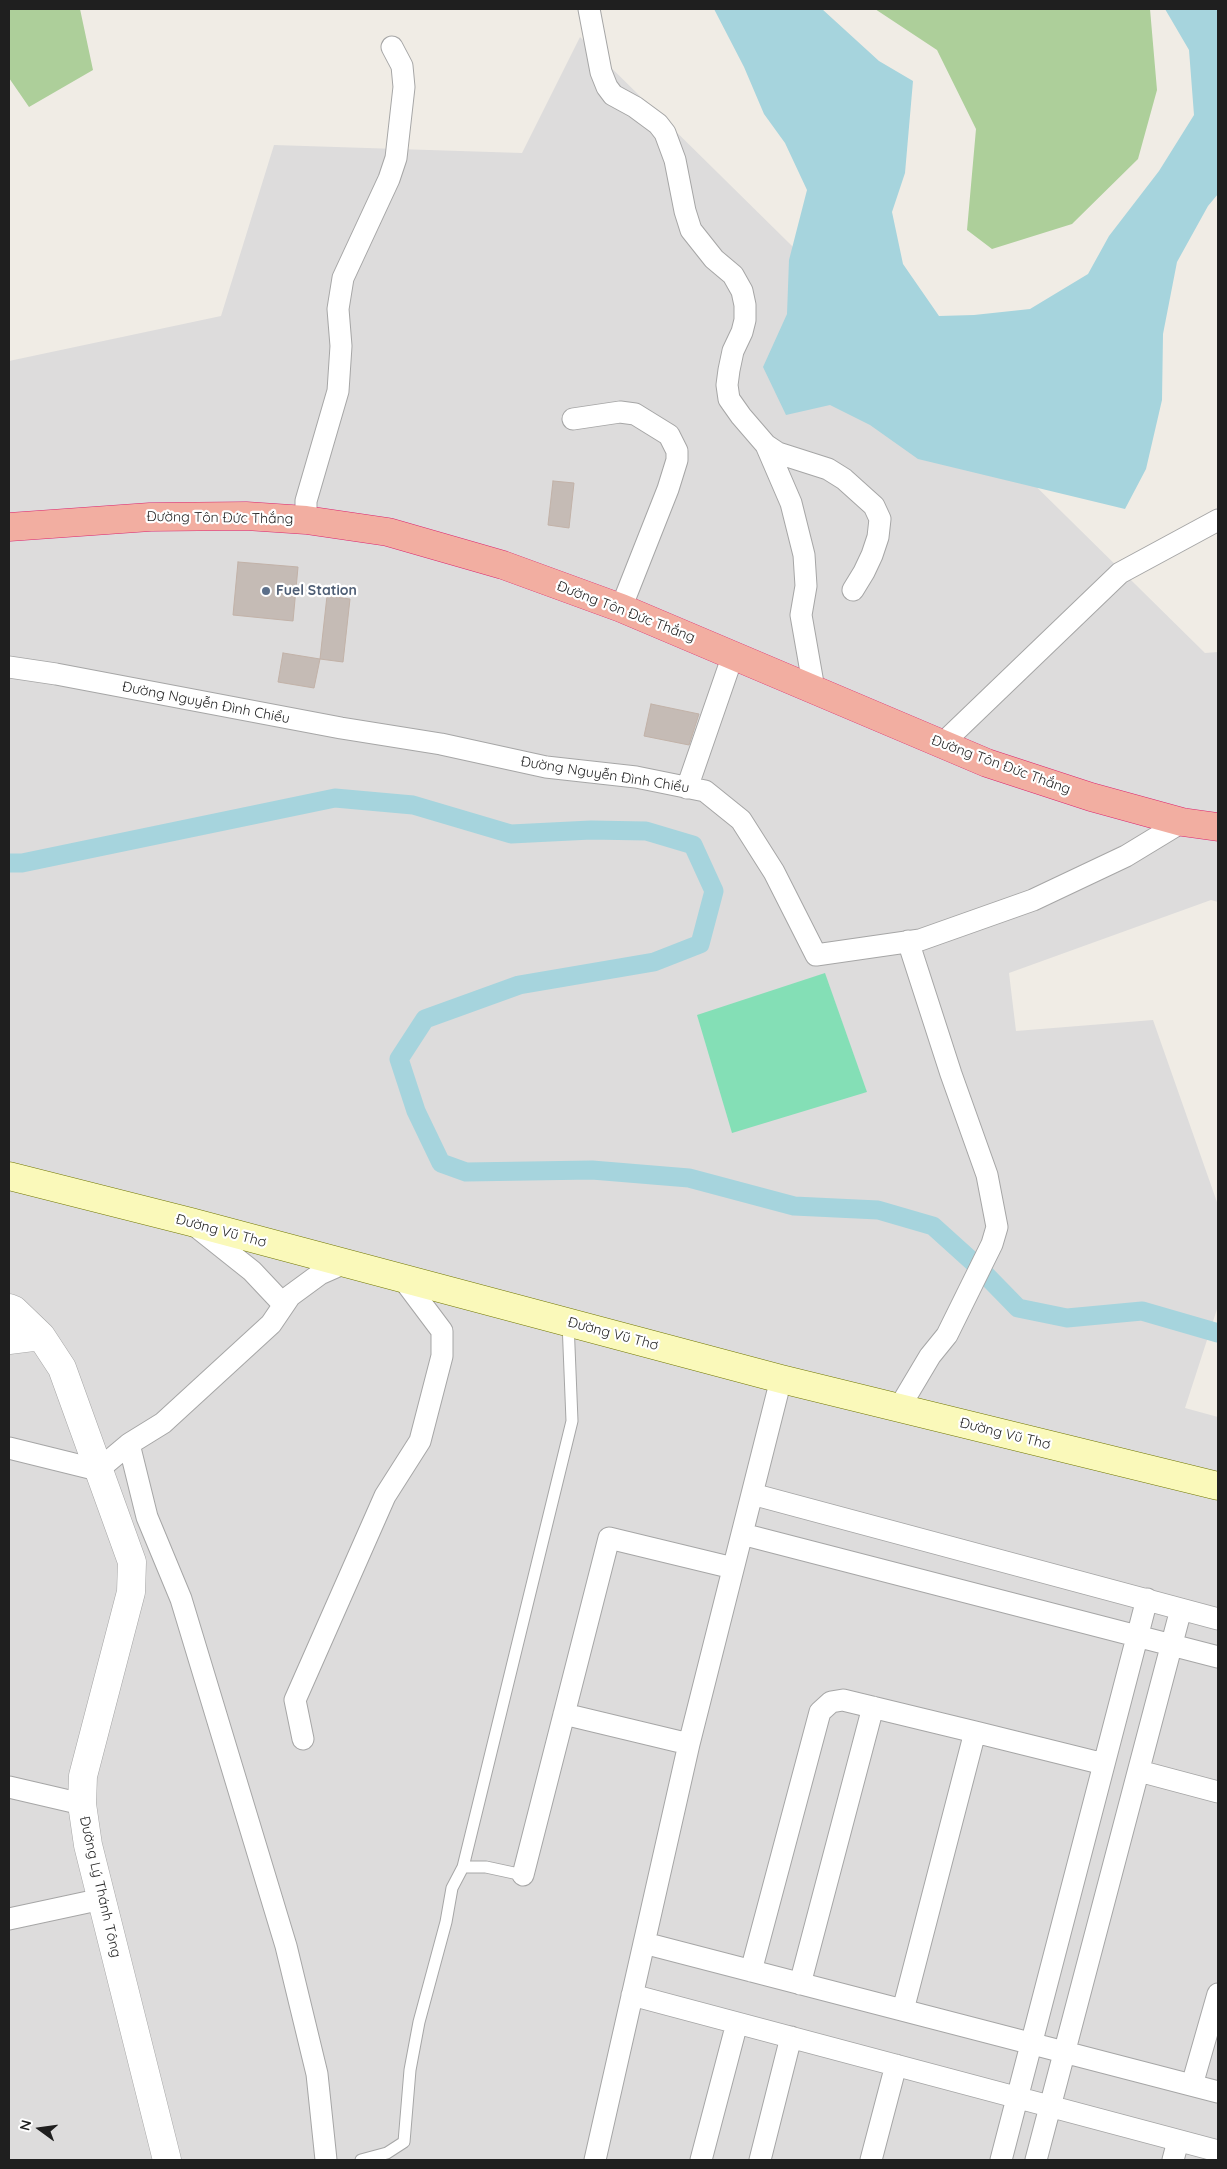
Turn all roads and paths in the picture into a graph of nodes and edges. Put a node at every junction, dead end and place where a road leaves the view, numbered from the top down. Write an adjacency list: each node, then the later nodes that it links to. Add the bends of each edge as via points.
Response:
1 (589, 9): 4 (street, via 607,87 613,95 658,124 665,134 675,160 684,211 691,230 714,259 733,275 742,291 745,320 733,350 727,385 729,399)
2 (392, 47): 5 (street, via 402,66 404,87 396,158 343,278 338,309 341,346 338,391 308,494)
3 (573, 420): 9 (street, via 620,412 636,414 669,434 677,451 668,489)
4 (766, 445): 8 (street, via 778,453 828,469 874,506 880,519 878,537); 12 (street, via 791,503 804,555 806,586 801,616)
5 (306, 520): 7 (highway, Đường Tôn Đức Thắng, via 246,516 150,517); 9 (highway, Đường Tôn Đức Thắng, via 398,535 503,565)
6 (1218, 520): 13 (street, via 1120,573)
7 (9, 527)
8 (853, 590)
9 (621, 608): 10 (highway, Đường Tôn Đức Thắng)
10 (733, 655): 12 (highway, Đường Tôn Đức Thắng); 14 (street)
11 (9, 667): 14 (street, Đường Nguyễn Đình Chiểu, via 441,744 546,767 636,777)
12 (814, 689): 13 (highway, Đường Tôn Đức Thắng)
13 (942, 744): 15 (highway, Đường Tôn Đức Thắng, via 1090,797)
14 (686, 788): 17 (street, Đường Nguyễn Đình Chiểu, via 705,791 741,820 774,872 816,955)
15 (1182, 822): 16 (highway, Đường Tôn Đức Thắng); 17 (street, Đường Nguyễn Đình Chiểu, via 1126,856 1032,900 920,940)
16 (1218, 827)
17 (908, 941): 28 (street, via 988,1175 997,1227 992,1244 947,1335 930,1356)
18 (9, 1176): 19 (main road, Đường Vũ Thơ)
19 (191, 1222): 20 (main road, Đường Vũ Thơ); 22 (street, via 252,1271)
20 (345, 1263): 21 (main road, Đường Vũ Thơ); 22 (street, via 320,1274 290,1296)
21 (403, 1279): 24 (main road, Đường Vũ Thơ); 45 (street, via 442,1331 442,1356 420,1441 385,1496 295,1700)
22 (284, 1305): 29 (street, via 271,1324 163,1423)
23 (9, 1308): 25 (street, Đường Lý Thánh Tông)
24 (568, 1322): 27 (main road, Đường Vũ Thơ); 52 (lane, via 572,1421)
25 (41, 1336): 26 (street); 31 (street, Đường Lý Thánh Tông, via 62,1368)
26 (10, 1345)
27 (781, 1379): 28 (main road, Đường Vũ Thơ); 33 (street)
28 (899, 1408): 32 (main road, Đường Vũ Thơ)
29 (129, 1444): 31 (street); 74 (street, via 148,1517 181,1599 286,1946 317,2074)
30 (9, 1448): 31 (street)
31 (98, 1470): 51 (street, Đường Lý Thánh Tông, via 132,1562 131,1592 83,1776)
32 (1218, 1486)
33 (752, 1494): 34 (street); 36 (street)
34 (742, 1534): 35 (street); 39 (street)
35 (733, 1568): 43 (street, via 609,1538); 46 (street)
36 (1147, 1599): 37 (street); 39 (street)
37 (1182, 1609): 38 (street); 40 (street)
38 (1218, 1619)
39 (1138, 1636): 40 (street); 47 (street)
40 (1172, 1645): 41 (street); 48 (street)
41 (1218, 1657)
42 (873, 1707): 44 (street); 57 (street, via 843,1700 830,1702 820,1712); 58 (street)
43 (564, 1714): 46 (street); 53 (street)
44 (976, 1732): 47 (street); 61 (street)
45 (303, 1739)
46 (689, 1744): 56 (street)
47 (1104, 1764): 64 (street)
48 (1139, 1771): 50 (street); 65 (street)
49 (9, 1787): 51 (street)
50 (1218, 1792)
51 (82, 1804): 54 (street, Đường Lý Thánh Tông, via 88,1845)
52 (463, 1867): 53 (lane, via 486,1867); 75 (lane, via 452,1888 419,2022 410,2070 404,2142 386,2153)
53 (523, 1875)
54 (102, 1899): 55 (street); 73 (street, Đường Lý Thánh Tông)
55 (9, 1919)
56 (644, 1943): 57 (street); 60 (street)
57 (751, 1971): 58 (street)
58 (800, 1984): 61 (street)
59 (1218, 1994): 67 (street)
60 (632, 1995): 62 (street); 76 (street)
61 (903, 2010): 64 (street)
62 (736, 2023): 63 (street); 77 (street)
63 (791, 2037): 66 (street); 78 (street)
64 (1032, 2044): 65 (street); 69 (street)
65 (1064, 2052): 67 (street); 70 (street)
66 (896, 2066): 69 (street); 79 (street)
67 (1192, 2085): 68 (street)
68 (1218, 2092)
69 (1018, 2097): 70 (street); 80 (street)
70 (1050, 2106): 71 (street); 81 (street)
71 (1176, 2150): 72 (street)
72 (1218, 2151)
73 (167, 2160)
74 (326, 2160)
75 (361, 2160)
76 (595, 2160)
77 (701, 2160)
78 (760, 2160)
79 (871, 2160)
80 (1001, 2160)
81 (1036, 2160)

